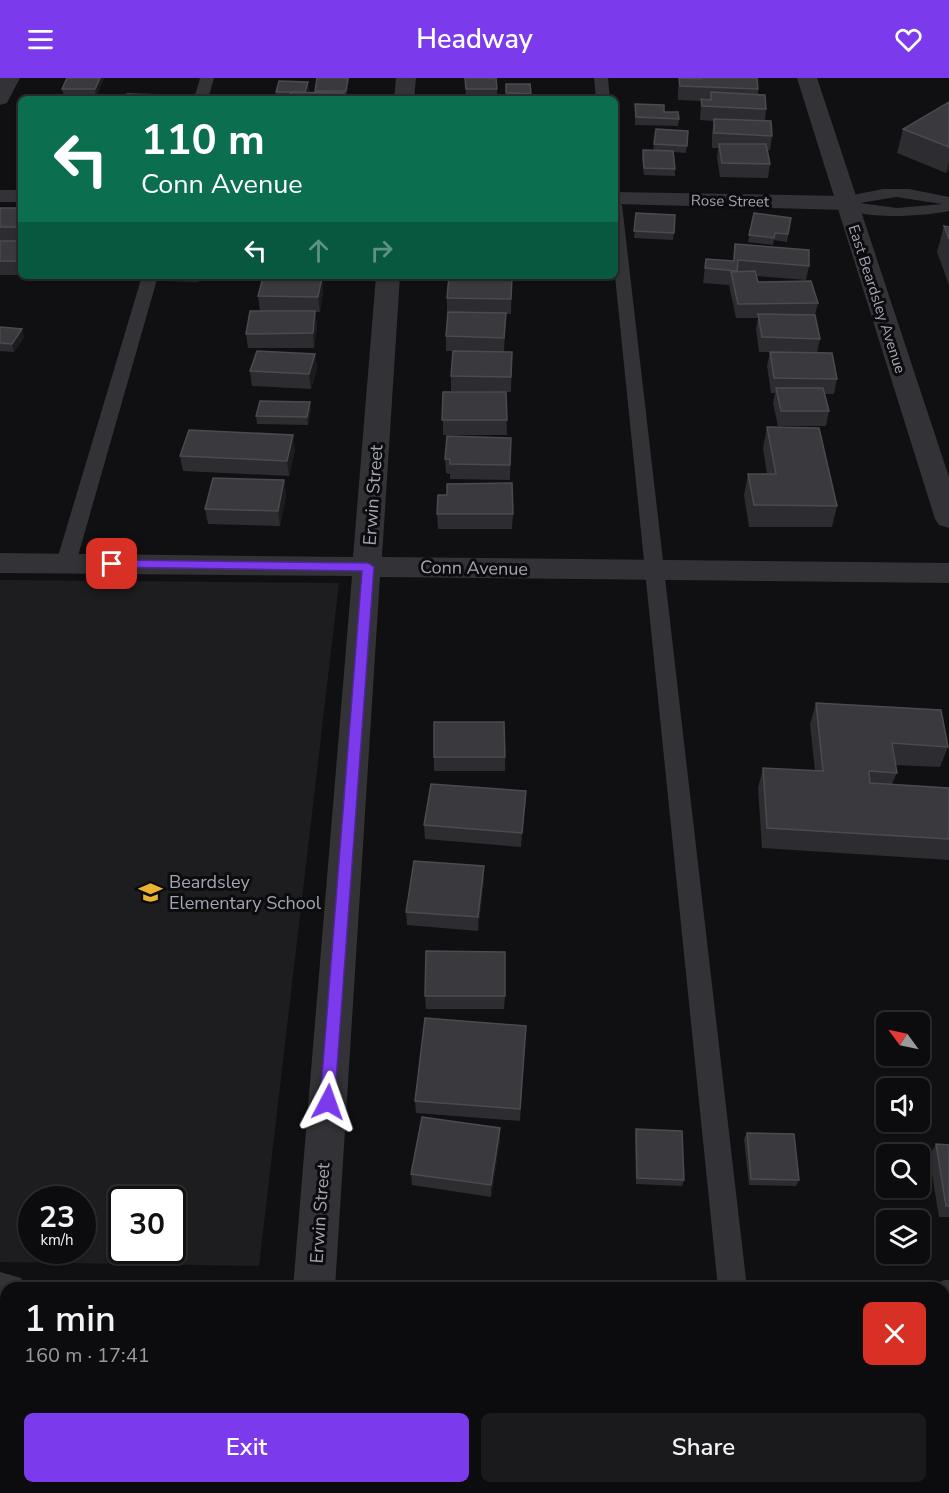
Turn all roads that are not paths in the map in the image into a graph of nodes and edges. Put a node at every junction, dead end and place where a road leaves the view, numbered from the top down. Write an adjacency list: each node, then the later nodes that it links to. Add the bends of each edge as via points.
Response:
1 (10, 78): 9 (street)
2 (207, 78): 6 (lane)
3 (406, 78): 7 (street)
4 (601, 78): 8 (lane)
5 (807, 78): 14 (street, East Beardsley Avenue)
6 (202, 96)
7 (404, 96)
8 (603, 96)
9 (0, 99)
10 (0, 196): 11 (street)
11 (18, 196)
12 (618, 198): 14 (street, Rose Street)
13 (949, 201): 14 (lane, via 919,194 866,194)
14 (845, 203): 15 (lane, via 872,212 923,213); 19 (street, East Beardsley Avenue)
15 (949, 207)
16 (618, 232): 23 (lane)
17 (149, 279): 21 (lane)
18 (388, 279): 22 (street, Erwin Street)
19 (949, 519)
20 (0, 562): 21 (street, Conn Avenue)
21 (66, 563): 22 (street, Conn Avenue)
22 (368, 567): 23 (street, Conn Avenue); 25 (street, Erwin Street)
23 (655, 570): 24 (street, Conn Avenue); 26 (lane)
24 (949, 573)
25 (314, 1282)
26 (733, 1282)

